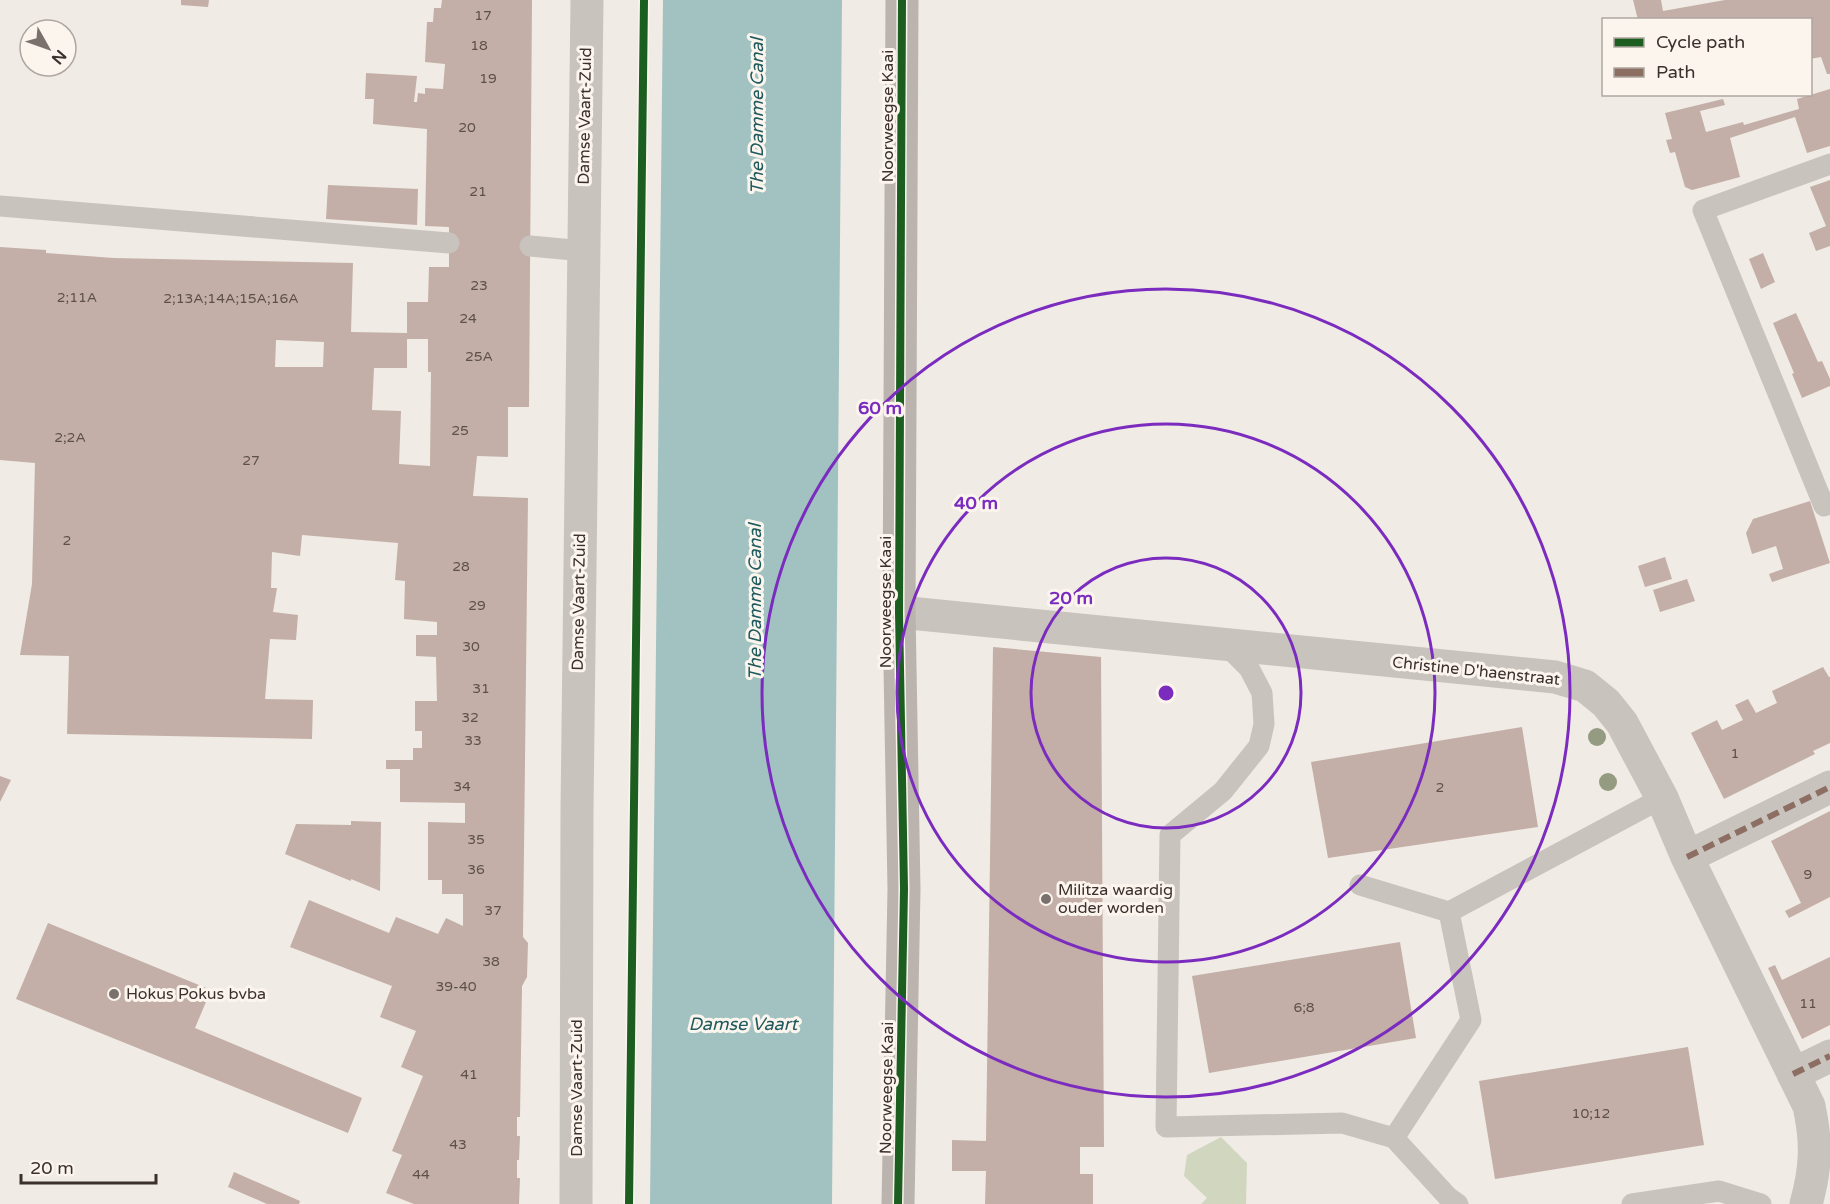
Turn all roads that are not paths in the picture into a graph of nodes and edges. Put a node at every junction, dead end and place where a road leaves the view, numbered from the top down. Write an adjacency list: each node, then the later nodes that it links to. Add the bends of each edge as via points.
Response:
1 (587, 0): 7 (street, Damse Vaart-Zuid)
2 (902, 0): 9 (main road, Noorweegse Kaai)
3 (1830, 164): 8 (lane, via 1703,210)
4 (0, 206): 5 (lane)
5 (450, 243)
6 (530, 246): 7 (lane)
7 (584, 251): 19 (street, Damse Vaart-Zuid)
8 (1824, 506)
9 (899, 612): 10 (street, Christine D'haenstraat); 20 (main road, Noorweegse Kaai, via 904,889)
10 (1227, 646): 12 (street, Christine D'haenstraat, via 1555,677 1585,686 1622,723); 18 (lane, via 1249,668 1262,693 1264,724 1259,746 1223,791 1170,835 1166,1127 1342,1123)
11 (1830, 787): 13 (street)
12 (1662, 798): 13 (street, Christine D'haenstraat); 15 (lane)
13 (1687, 857): 17 (street, Christine D'haenstraat)
14 (1360, 885): 15 (lane)
15 (1449, 912): 18 (lane, via 1471,1020)
16 (1830, 1056): 17 (street)
17 (1793, 1074): 24 (street, Christine D'haenstraat, via 1809,1106 1815,1132)
18 (1394, 1138): 21 (lane)
19 (576, 1204)
20 (898, 1204)
21 (1458, 1204)
22 (1632, 1204): 23 (lane, via 1719,1191)
23 (1761, 1204)
24 (1806, 1204)

